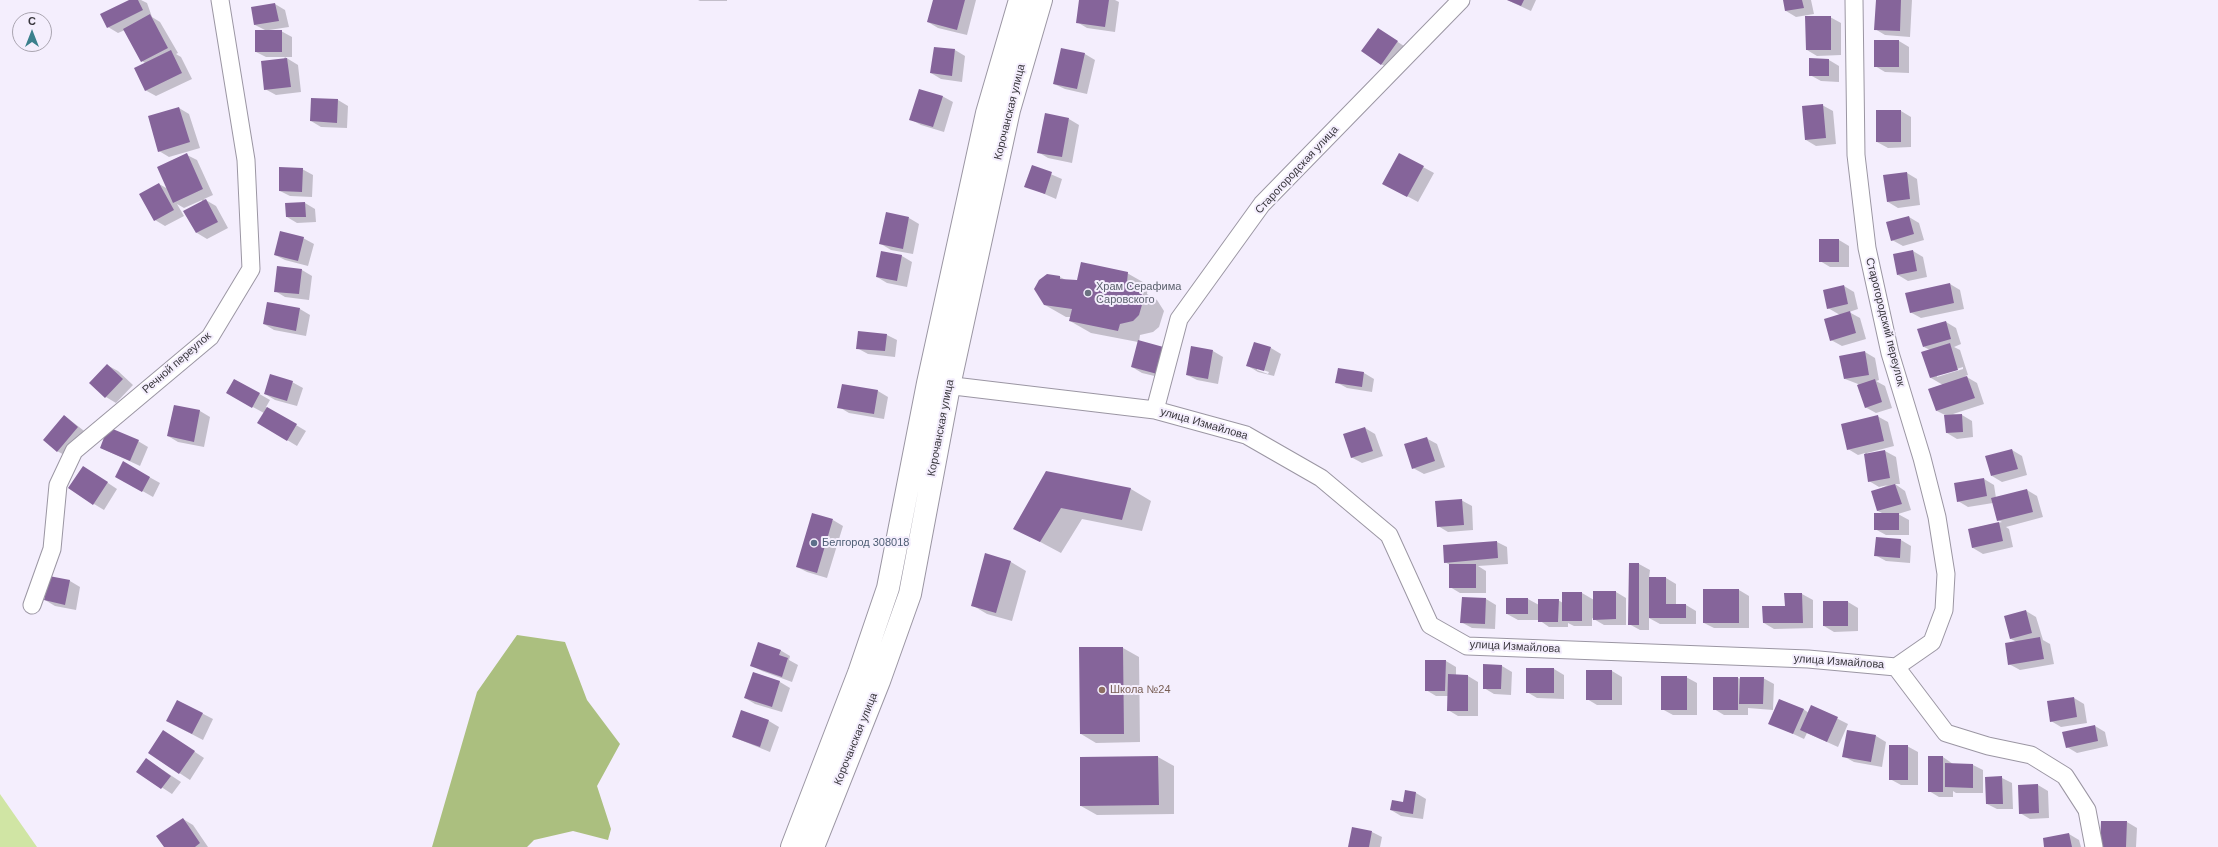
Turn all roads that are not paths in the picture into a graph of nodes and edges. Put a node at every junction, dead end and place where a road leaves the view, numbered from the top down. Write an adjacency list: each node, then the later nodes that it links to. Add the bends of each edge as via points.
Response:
1 (220, 0): 8 (street, Речной переулок, via 246,160 251,268 210,337 74,451 58,485 52,549)
2 (1020, 0): 6 (main road, Корочанская улица, via 987,113)
3 (1041, 0): 6 (main road, Корочанская улица, via 1009,110)
4 (1462, 0): 7 (street, Старогородская улица, via 1262,204 1179,320)
5 (1854, 0): 9 (street, Старогородский переулок, via 1856,155 1867,248 1890,353 1937,517 1946,574 1944,610 1932,642)
6 (939, 384): 7 (street, улица Измайлова); 10 (main road, Корочанская улица, via 888,588 859,673); 11 (main road, Корочанская улица, via 910,594 879,681)
7 (1155, 410): 9 (street, улица Измайлова, via 1246,435 1320,478 1389,535 1430,625 1467,646 1808,659)
8 (32, 605)
9 (1896, 667): 12 (street, улица Измайлова, via 1946,733 2031,756 2065,776 2087,810)
10 (792, 847)
11 (812, 847)
12 (2094, 847)

